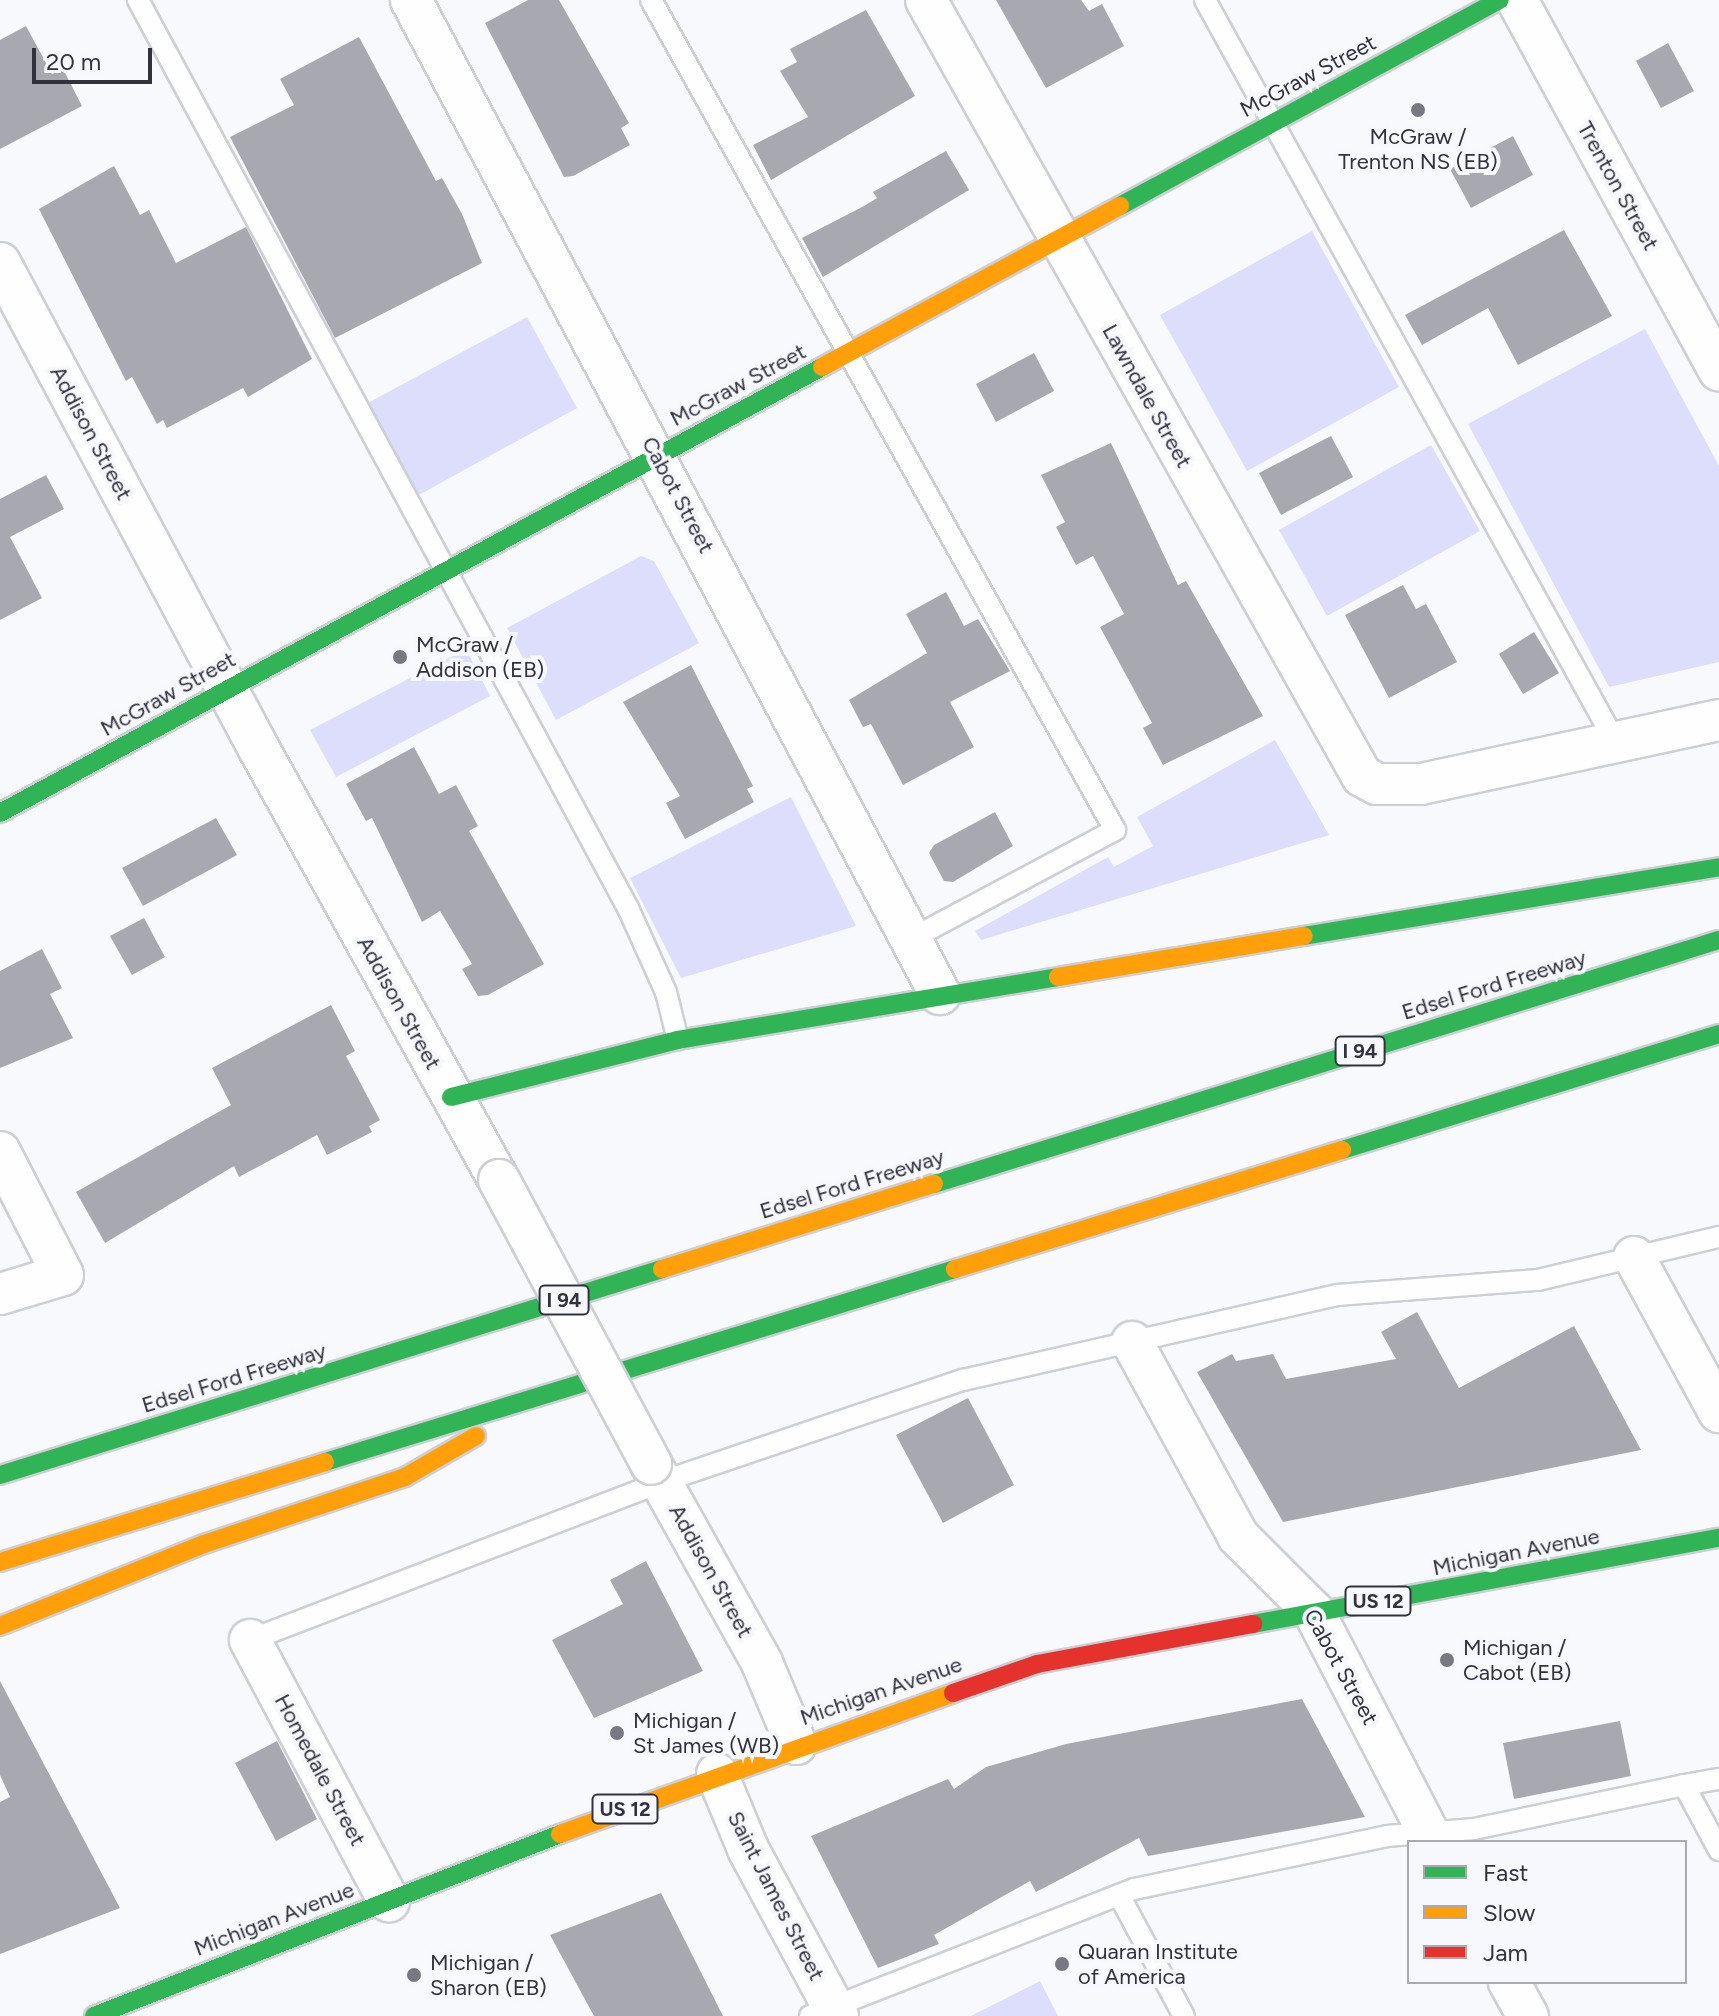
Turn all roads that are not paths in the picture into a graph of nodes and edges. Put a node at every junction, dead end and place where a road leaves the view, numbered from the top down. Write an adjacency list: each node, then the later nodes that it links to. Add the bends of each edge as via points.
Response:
1 (138, 0): 14 (lane)
2 (411, 0): 13 (street, Cabot Street)
3 (651, 0): 11 (lane)
4 (926, 0): 9 (street, Lawndale Street)
5 (1205, 0): 8 (lane)
6 (1500, 0): 8 (main road, McGraw Street)
7 (1517, 0): 12 (street, Trenton Street)
8 (1275, 122): 9 (main road, McGraw Street); 17 (lane)
9 (1059, 239): 11 (main road, McGraw Street); 17 (street, Lawndale Street, via 1351,762 1377,784 1421,784)
10 (0, 263): 15 (street, Addison Street)
11 (846, 354): 13 (main road, McGraw Street); 20 (lane, via 1115,830)
12 (1719, 371)
13 (657, 456): 14 (main road, McGraw Street); 20 (street, Cabot Street)
14 (445, 571): 15 (main road, McGraw Street); 24 (lane, via 628,908 666,992)
15 (227, 690): 18 (main road, McGraw Street); 25 (street, Addison Street)
16 (1719, 720): 17 (street)
17 (1616, 743)
18 (0, 813)
19 (1719, 867): 22 (main road)
20 (913, 938): 22 (street, Cabot Street)
21 (1719, 940): 34 (main road, Edsel Ford Freeway / I 94)
22 (940, 994): 24 (main road)
23 (1719, 1034): 31 (main road)
24 (678, 1040): 25 (main road)
25 (451, 1097): 33 (street, Addison Street, bridge)
26 (0, 1152): 29 (street, via 63,1275)
27 (1719, 1237): 28 (lane)
28 (1634, 1257): 30 (lane, via 1538,1280 1337,1295); 32 (street)
29 (0, 1294)
30 (1132, 1342): 33 (lane, via 963,1380); 37 (street, Cabot Street, via 1238,1536)
31 (536, 1400): 36 (main road); 38 (main road, via 405,1477 204,1544)
32 (1719, 1412)
33 (656, 1473): 39 (lane); 40 (street, Addison Street, via 762,1663)
34 (0, 1475)
35 (1719, 1538): 37 (main road, Michigan Avenue / US 12)
36 (0, 1562)
37 (1314, 1612): 40 (main road, Michigan Avenue / US 12, via 1037,1664); 44 (street, Cabot Street)
38 (0, 1626)
39 (250, 1640): 49 (street, Homedale Street)
40 (796, 1744): 41 (main road, Michigan Avenue / US 12)
41 (717, 1774): 49 (main road, Michigan Avenue / US 12); 52 (street, Saint James Street)
42 (1719, 1779): 43 (lane)
43 (1684, 1785): 44 (lane); 47 (lane)
44 (1430, 1837): 46 (lane)
45 (1407, 1840): 48 (lane, via 1186,1873)
46 (1410, 1840)
47 (1719, 1850)
48 (1119, 1895): 52 (lane); 54 (lane)
49 (389, 1901): 51 (main road, Michigan Avenue / US 12)
50 (1510, 1984): 55 (street)
51 (161, 2004): 53 (main road, Michigan Avenue / US 12)
52 (827, 2013)
53 (94, 2016)
54 (1184, 2016)
55 (1528, 2016)

